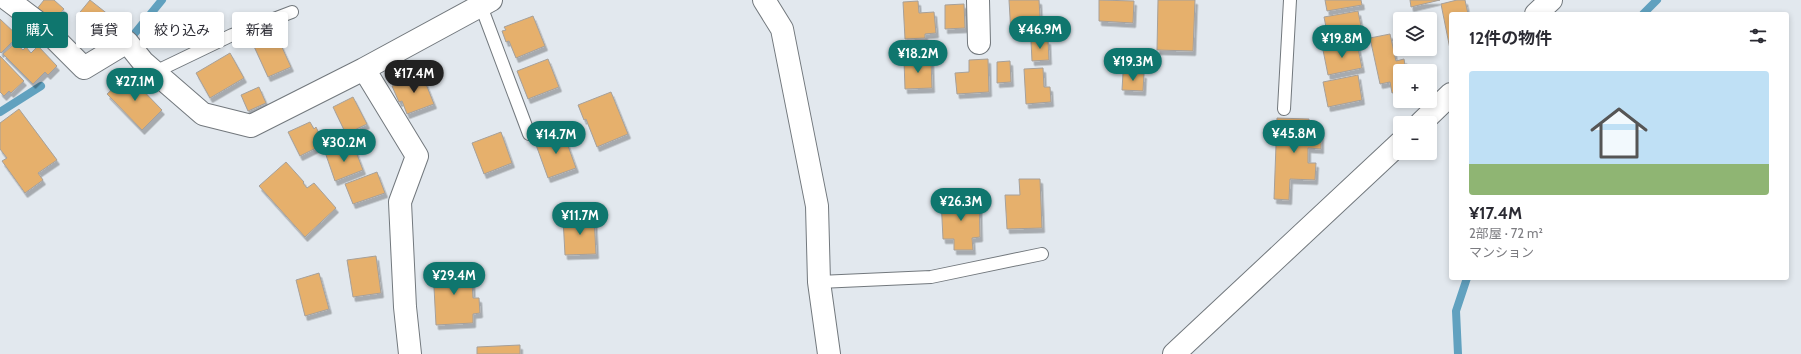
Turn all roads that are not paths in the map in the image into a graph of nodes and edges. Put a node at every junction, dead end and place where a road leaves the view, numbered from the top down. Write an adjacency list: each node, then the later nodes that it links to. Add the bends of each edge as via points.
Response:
1 (8, 0): 11 (street, via 40,24 84,68 127,42)
2 (764, 0): 18 (street, via 782,29 817,206)
3 (978, 0): 9 (street)
4 (1290, 0): 13 (lane)
5 (1551, 0): 8 (street)
6 (486, 3): 10 (street); 15 (lane)
7 (292, 12): 11 (lane, via 232,35)
8 (1538, 12)
9 (979, 43)
10 (364, 69): 11 (street, via 250,126 203,114); 19 (street, via 417,156 400,202)
11 (155, 72)
12 (1449, 96): 14 (street)
13 (1284, 109)
14 (1428, 116)
15 (529, 134)
16 (1393, 150): 21 (street)
17 (1042, 254): 18 (lane, via 931,277)
18 (818, 282): 20 (street)
19 (410, 354)
20 (829, 354)
21 (1174, 354)

